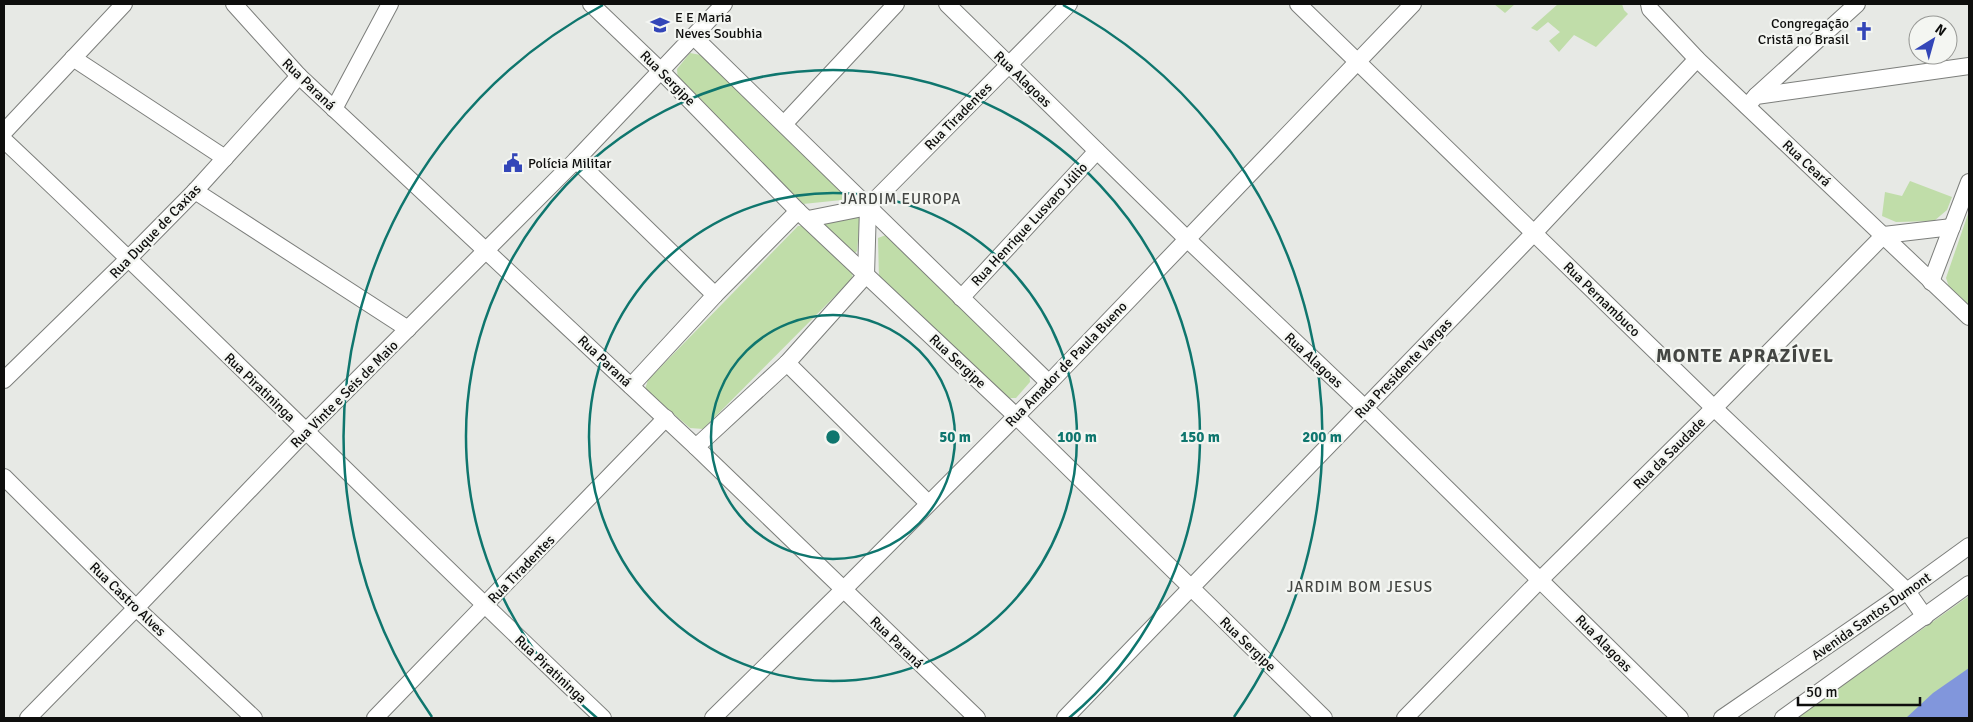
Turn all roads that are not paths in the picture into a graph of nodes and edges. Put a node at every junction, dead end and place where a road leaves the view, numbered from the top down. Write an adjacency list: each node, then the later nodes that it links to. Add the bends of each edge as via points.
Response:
1 (124, 4): 14 (street)
2 (234, 4): 20 (street, Rua Paraná)
3 (390, 4): 22 (street)
4 (591, 4): 19 (street, Rua Sergipe)
5 (724, 4): 13 (street, Rua Vinte e Seis de Maio)
6 (896, 4): 23 (street)
7 (947, 4): 17 (street, Rua Alagoas)
8 (1068, 4): 17 (street, Rua Tiradentes)
9 (1298, 4): 16 (street, Rua Pernambuco)
10 (1413, 4): 16 (street, Rua Amador de Paula Bueno)
11 (1649, 4): 15 (street, Rua Ceará, via 1650,9)
12 (1857, 4): 21 (street)
13 (693, 36): 19 (street, Rua Vinte e Seis de Maio); 23 (street)
14 (74, 58): 24 (street); 27 (street)
15 (1697, 58): 21 (street, Rua Ceará); 34 (street, Rua Presidente Vargas)
16 (1358, 61): 34 (street, Rua Pernambuco); 36 (street, Rua Amador de Paula Bueno)
17 (1009, 66): 26 (street, Rua Alagoas); 31 (street, Rua Tiradentes)
18 (1969, 66): 21 (street)
19 (660, 70): 28 (street, Rua Vinte e Seis de Maio); 32 (street, Rua Sergipe)
20 (298, 76): 22 (street, Rua Paraná); 27 (street, Rua Duque de Caxias)
21 (1752, 101): 35 (street, Rua Ceará)
22 (334, 109): 37 (street, Rua Paraná)
23 (784, 124): 31 (street)
24 (4, 132)
25 (4, 140): 38 (street, Rua Piratininga)
26 (1097, 151): 36 (street, Rua Alagoas); 42 (street, Rua Henrique Lusvaro Júlio)
27 (225, 158): 30 (street, Rua Duque de Caxias)
28 (576, 160): 37 (street, Rua Vinte e Seis de Maio); 41 (street)
29 (1969, 182): 33 (street)
30 (195, 191): 38 (street, Rua Duque de Caxias); 44 (street)
31 (868, 207): 32 (street); 39 (street); 42 (street)
32 (803, 215): 39 (street, Rua Sergipe); 41 (street)
33 (1952, 227): 35 (street); 40 (street)
34 (1534, 233): 49 (street, Rua Presidente Vargas); 50 (street, Rua Pernambuco)
35 (1884, 235): 40 (street, Rua Ceará); 50 (street, Rua da Saudade)
36 (1187, 239): 47 (street, Rua Amador de Paula Bueno); 49 (street, Rua Alagoas)
37 (486, 251): 44 (street, Rua Vinte e Seis de Maio); 48 (street, Rua Paraná)
38 (129, 258): 46 (street, Rua Duque de Caxias); 53 (street, Rua Piratininga)
39 (866, 276): 45 (street); 51 (street, Rua Sergipe)
40 (1931, 282): 43 (street, Rua Ceará)
41 (715, 295): 48 (street)
42 (961, 298): 47 (street)
43 (1969, 317)
44 (408, 330): 53 (street, Rua Vinte e Seis de Maio)
45 (786, 363): 54 (street); 56 (street)
46 (4, 380)
47 (1049, 383): 51 (street, Rua Amador de Paula Bueno)
48 (631, 386): 52 (street, Rua Paraná)
49 (1365, 408): 58 (street, Rua Alagoas); 60 (street, Rua Presidente Vargas)
50 (1714, 408): 58 (street, Rua da Saudade); 62 (street, Rua Pernambuco)
51 (1016, 416): 56 (street, Rua Amador de Paula Bueno); 60 (street, Rua Sergipe)
52 (666, 418): 54 (street, Rua Paraná); 63 (street, Rua Tiradentes)
53 (306, 431): 63 (street, Rua Piratininga); 64 (street, Rua Vinte e Seis de Maio)
54 (696, 447): 61 (street, Rua Paraná)
55 (4, 477): 64 (street, Rua Castro Alves)
56 (928, 503): 61 (street, Rua Amador de Paula Bueno)
57 (1969, 546): 62 (street, Avenida Santos Dumont)
58 (1540, 580): 74 (street, Rua da Saudade); 75 (street, Rua Alagoas)
59 (1969, 584): 65 (street)
60 (1190, 587): 72 (street, Rua Presidente Vargas); 73 (street, Rua Sergipe)
61 (843, 590): 70 (street, Rua Amador de Paula Bueno); 71 (street, Rua Paraná)
62 (1907, 591): 65 (street, Rua Pernambuco); 76 (street, Avenida Santos Dumont)
63 (485, 607): 68 (street, Rua Tiradentes); 69 (street, Rua Piratininga)
64 (136, 608): 66 (street, Rua Vinte e Seis de Maio); 67 (street, Rua Castro Alves)
65 (1925, 616): 77 (street)
66 (28, 718)
67 (254, 718)
68 (375, 718)
69 (602, 718)
70 (713, 718)
71 (977, 718)
72 (1065, 718)
73 (1324, 718)
74 (1405, 718)
75 (1680, 718)
76 (1722, 718)
77 (1783, 718)

